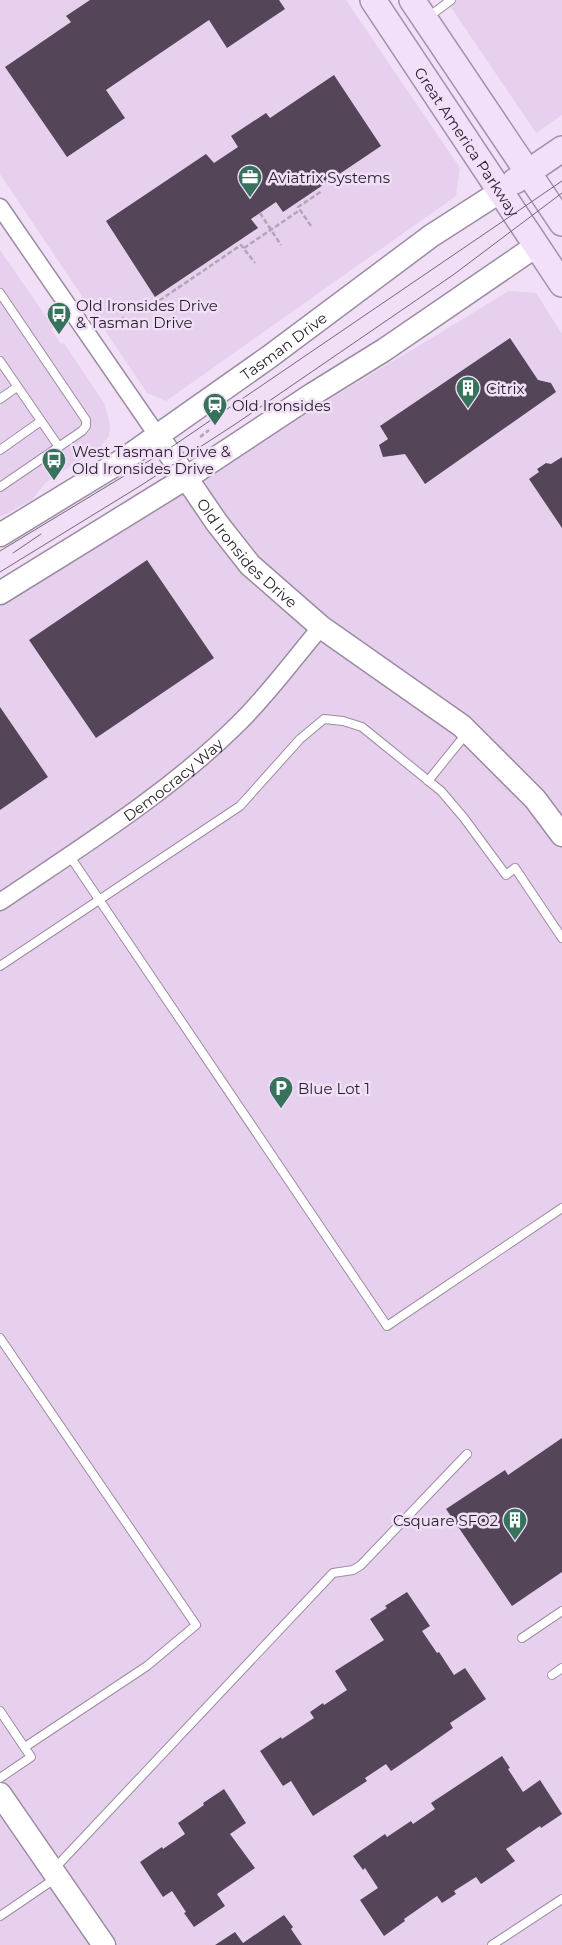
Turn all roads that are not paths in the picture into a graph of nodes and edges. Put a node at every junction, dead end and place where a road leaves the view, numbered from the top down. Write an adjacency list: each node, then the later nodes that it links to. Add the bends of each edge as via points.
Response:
1 (373, 0): 6 (main road, Great America Parkway)
2 (451, 0): 3 (lane)
3 (419, 10): 5 (main road)
4 (562, 149): 5 (main road, Tasman Drive)
5 (528, 172): 6 (main road, Tasman Drive); 8 (main road)
6 (501, 191): 9 (main road, Great America Parkway); 16 (main road, Tasman Drive, via 424,242)
7 (2, 215): 16 (street, Old Ironsides Drive)
8 (562, 225): 9 (main road)
9 (536, 246): 10 (main road, Great America Parkway); 19 (main road, via 384,350)
10 (562, 284)
11 (0, 293): 17 (lane, via 86,420 82,431)
12 (0, 361): 13 (lane)
13 (17, 387): 14 (lane); 15 (lane)
14 (0, 398)
15 (41, 421): 17 (lane); 18 (lane)
16 (157, 435): 19 (main road, Old Ironsides Drive); 21 (main road, Tasman Drive)
17 (59, 447): 20 (lane)
18 (0, 450)
19 (186, 478): 22 (main road); 23 (main road, Old Ironsides Drive, via 250,565)
20 (0, 487)
21 (0, 535)
22 (0, 593)
23 (321, 627): 24 (main road, Old Ironsides Drive); 27 (street, Democracy Way, via 229,733 181,776)
24 (468, 732): 25 (lane); 26 (main road, Old Ironsides Drive, via 535,799)
25 (428, 781): 28 (lane, via 362,727 324,719 300,739 240,806); 30 (lane, via 464,818 506,875 515,868)
26 (562, 835)
27 (69, 855): 28 (lane); 29 (street, Democracy Way)
28 (100, 900): 31 (lane); 32 (lane, via 387,1326)
29 (0, 902)
30 (561, 936)
31 (0, 966)
32 (562, 1208)
33 (0, 1338): 40 (lane, via 196,1625 147,1666)
34 (467, 1454): 43 (lane, via 361,1565 353,1570 333,1573)
35 (562, 1611): 36 (lane)
36 (522, 1638)
37 (562, 1668): 38 (lane)
38 (552, 1675)
39 (0, 1711): 40 (lane)
40 (25, 1747): 41 (lane, via 31,1757)
41 (0, 1778)
42 (0, 1794): 43 (main road)
43 (54, 1875): 45 (lane); 46 (main road)
44 (562, 1899): 47 (lane)
45 (0, 1916)
46 (104, 1945)
47 (492, 1945)

